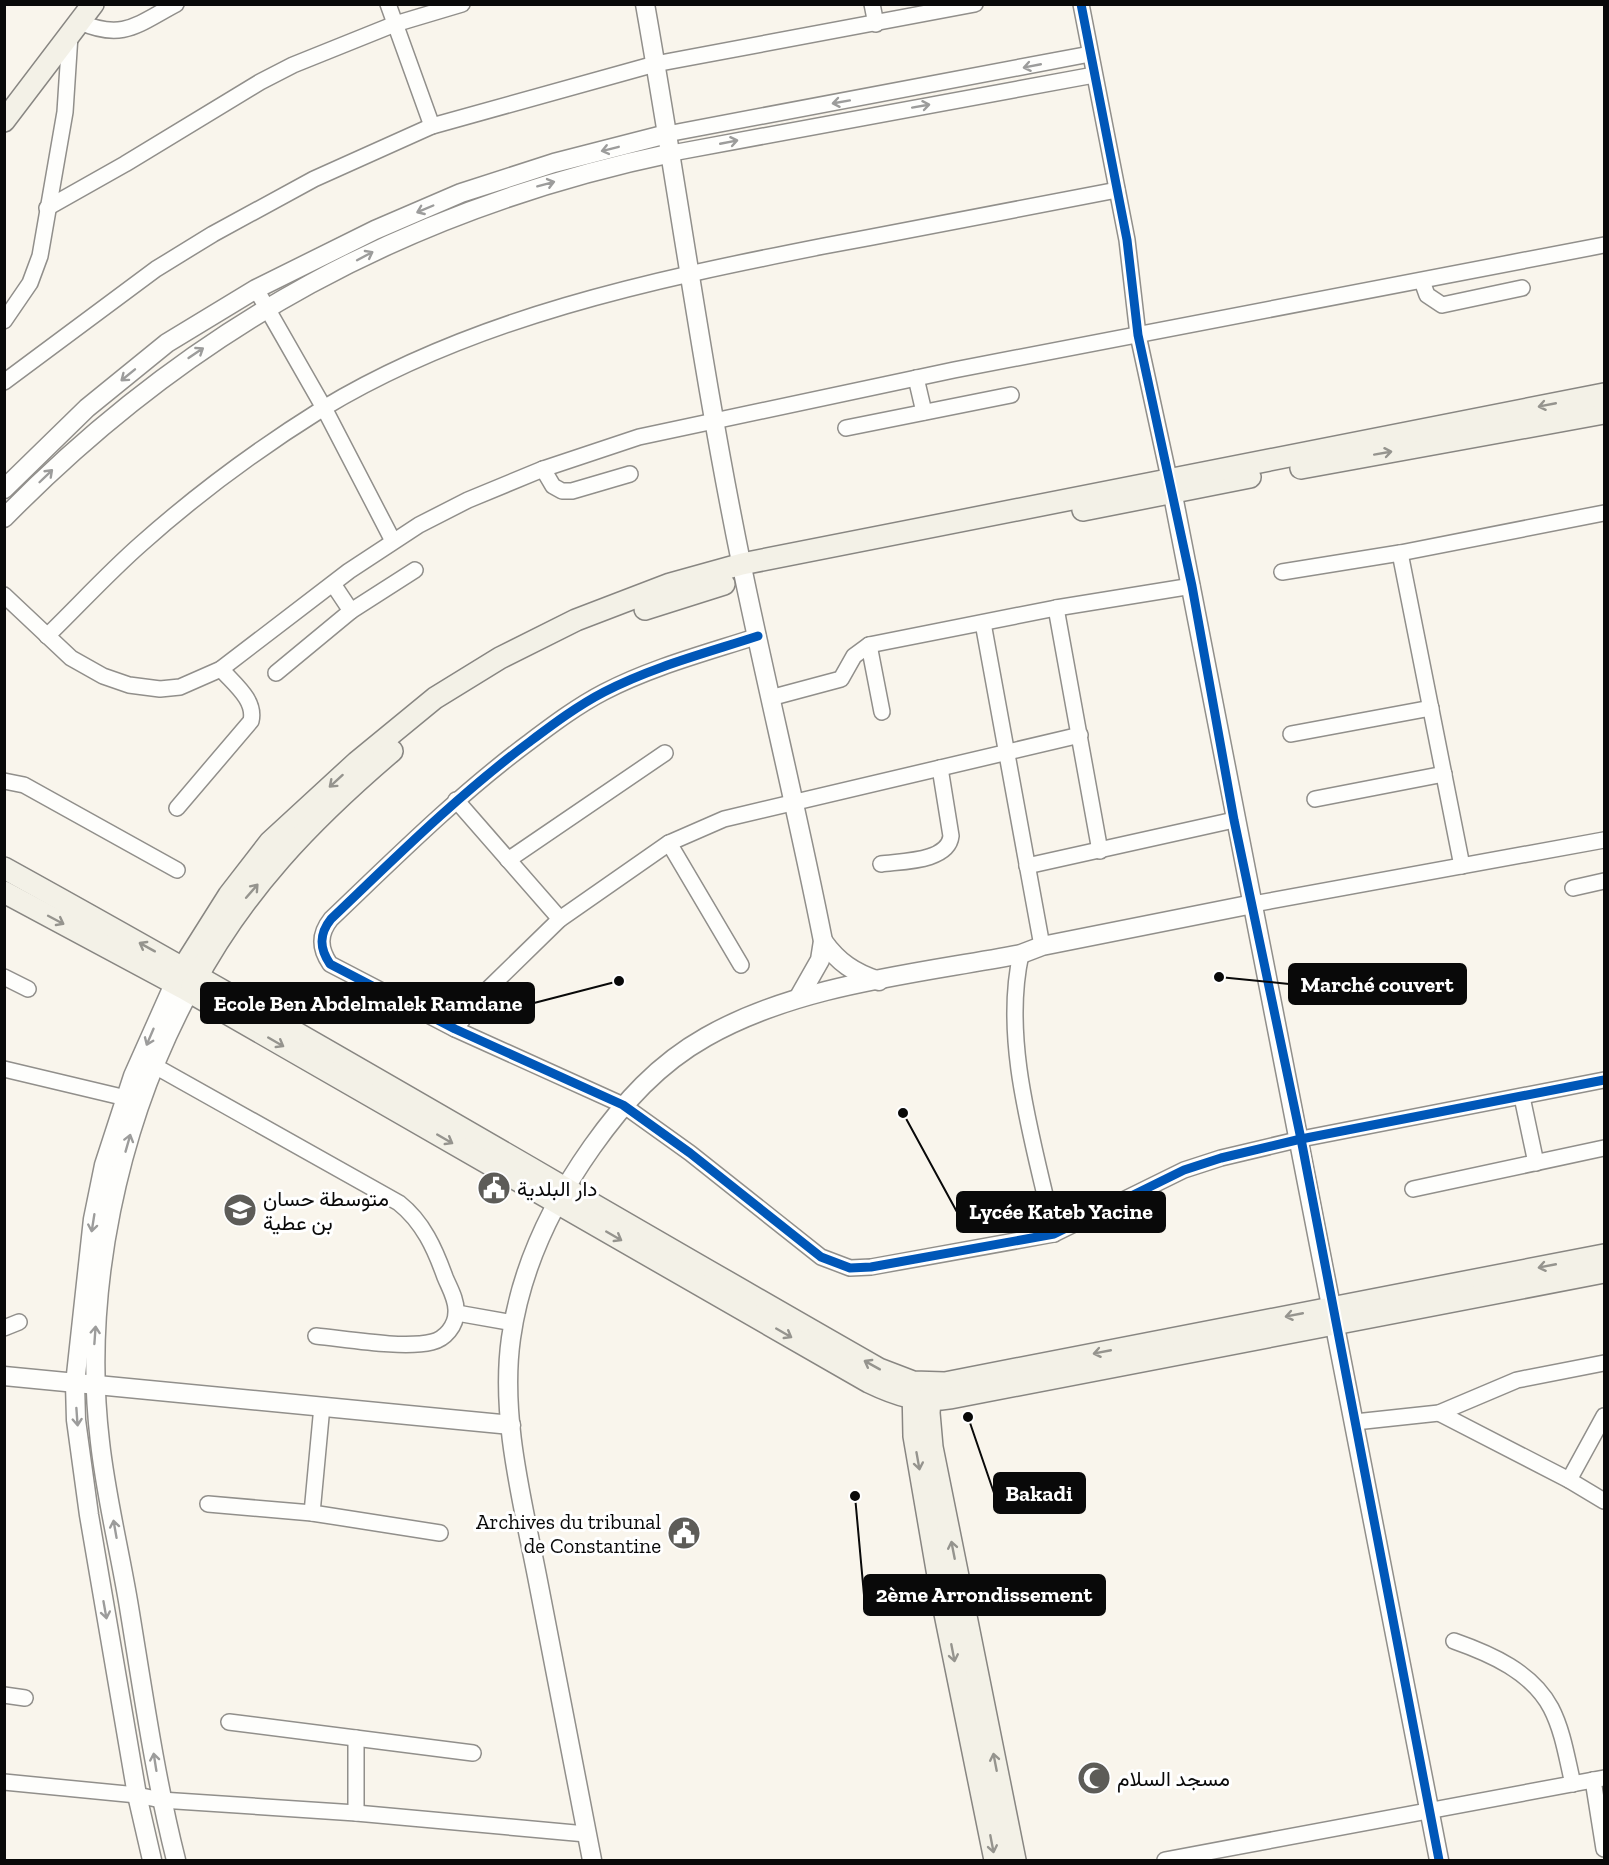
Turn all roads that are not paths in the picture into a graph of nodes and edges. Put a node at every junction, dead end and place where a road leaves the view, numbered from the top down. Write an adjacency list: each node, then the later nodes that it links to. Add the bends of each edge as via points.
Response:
1 (93, 4): 11 (main road)
2 (176, 4): 11 (street, via 122,31)
3 (388, 4): 9 (street)
4 (462, 4): 9 (street)
5 (645, 4): 13 (street)
6 (872, 4): 10 (street)
7 (975, 4): 10 (street)
8 (1082, 4): 12 (street)
9 (395, 24): 16 (street); 20 (street, via 260,82)
10 (876, 24): 13 (street)
11 (75, 28): 15 (main road); 20 (street)
12 (1090, 54): 14 (street); 17 (street, one-way to 17)
13 (656, 64): 16 (street); 17 (street)
14 (1094, 75): 18 (street, one-way to 14); 19 (street)
15 (4, 121)
16 (432, 126): 30 (street, via 314,178 213,234 156,269)
17 (667, 134): 18 (street); 25 (street, one-way to 25, via 554,163 461,193)
18 (672, 153): 22 (street); 26 (street, one-way to 18, via 376,250 477,206 539,185)
19 (1117, 190): 22 (street); 28 (street, via 1128,240)
20 (47, 208): 27 (street, via 35,274)
21 (1605, 245): 23 (street)
22 (690, 272): 33 (street, via 494,328); 36 (street)
23 (1422, 280): 24 (street, via 1427,295 1442,305); 28 (street, via 1237,321)
24 (1522, 288)
25 (256, 289): 26 (street); 41 (street, one-way to 41, via 167,343 87,408)
26 (266, 307): 33 (street); 43 (street, one-way to 26, via 71,452 136,397)
27 (4, 321)
28 (1138, 335): 29 (street); 40 (street)
29 (916, 378): 34 (street); 36 (street)
30 (4, 382)
31 (1605, 394): 40 (main road, one-way to 40)
32 (1011, 396): 34 (street)
33 (324, 408): 44 (street); 55 (street, via 191,502 139,545)
34 (924, 411): 37 (street)
35 (1605, 413): 40 (main road, one-way to 35)
36 (716, 420): 38 (street, via 639,438); 47 (street)
37 (846, 428)
38 (543, 469): 39 (street, via 553,486 567,492); 44 (street, via 468,500)
39 (630, 474)
40 (1171, 485): 47 (main road); 50 (street)
41 (4, 489)
42 (1605, 513): 45 (street)
43 (4, 518)
44 (393, 541): 49 (street)
45 (1400, 553): 48 (street); 61 (street)
46 (415, 570): 53 (street)
47 (743, 571): 56 (street); 94 (main road, via 551,646 437,713 290,846 245,898)
48 (1282, 572)
49 (333, 584): 53 (street); 58 (street)
50 (1192, 586): 52 (street); 74 (street)
51 (4, 595): 55 (street)
52 (1056, 609): 54 (street); 64 (street)
53 (351, 611): 59 (street)
54 (983, 623): 57 (street); 65 (street)
55 (47, 636): 58 (street, via 71,658 129,686 180,687)
56 (758, 636): 60 (street); 71 (street, via 647,672 603,693 563,717)
57 (869, 645): 60 (street, via 854,656 841,679); 62 (street)
58 (220, 669): 73 (street, via 248,700 253,713 251,722)
59 (276, 673)
60 (770, 698): 72 (street)
61 (1431, 708): 63 (street); 68 (street)
62 (882, 712)
63 (1291, 734)
64 (1080, 735): 65 (street); 77 (street)
65 (1005, 752): 67 (street); 80 (street)
66 (665, 753): 78 (street)
67 (940, 768): 72 (street); 79 (street, via 951,836 948,847 934,855)
68 (1444, 774): 70 (street); 81 (street)
69 (4, 781): 83 (street, via 24,785)
70 (1315, 799)
71 (456, 800): 78 (street); 98 (street, via 331,919 321,936 321,946 330,964)
72 (796, 804): 76 (street, via 724,819); 89 (street)
73 (177, 808)
74 (1234, 820): 77 (street); 87 (street)
75 (1605, 840): 81 (street)
76 (669, 843): 88 (street); 92 (street)
77 (1100, 851): 80 (street)
78 (508, 860): 88 (street)
79 (881, 864)
80 (1027, 866): 90 (street)
81 (1462, 866): 87 (street)
82 (4, 868): 94 (main road, one-way to 82)
83 (177, 870)
84 (1605, 881): 85 (street)
85 (1573, 888)
86 (4, 892): 94 (main road, one-way to 94)
87 (1253, 904): 90 (street); 105 (street)
88 (560, 919): 98 (street, via 482,995)
89 (823, 941): 95 (street, via 849,969); 97 (street, via 820,960)
90 (1042, 946): 91 (street)
91 (1021, 954): 95 (street); 110 (street, via 1014,1007 1020,1073)
92 (741, 965)
93 (4, 977): 96 (street)
94 (186, 979): 99 (street); 103 (street, one-way to 103); 109 (main road)
95 (879, 981): 97 (street)
96 (28, 989)
97 (799, 997): 104 (street, via 708,1036 654,1072)
98 (455, 1029): 104 (street)
99 (153, 1065): 113 (street, via 407,1209 438,1256); 120 (street, one-way to 99, via 94,1339 106,1240 125,1153)
100 (4, 1069): 103 (street)
101 (1605, 1080): 102 (street)
102 (1522, 1097): 105 (street); 107 (street)
103 (126, 1098): 119 (street, one-way to 119, via 104,1166 93,1218)
104 (623, 1105): 109 (street); 110 (street, via 821,1257 840,1266 871,1268)
105 (1300, 1139): 110 (street, via 1184,1170); 114 (street)
106 (1605, 1148): 107 (street)
107 (1536, 1163): 108 (street)
108 (1413, 1189)
109 (560, 1196): 115 (street, via 532,1252); 121 (main road, one-way to 121); 122 (main road, one-way to 109)
110 (1054, 1233)
111 (1605, 1256): 114 (main road, one-way to 114)
112 (1605, 1272): 114 (main road)
113 (457, 1313): 115 (street); 116 (street, via 453,1326 434,1342)
114 (1334, 1315): 122 (main road); 126 (street)
115 (514, 1323): 127 (street, via 509,1386)
116 (316, 1336)
117 (1605, 1363): 124 (street, via 1517,1380)
118 (4, 1376): 119 (street)
119 (75, 1384): 120 (street); 143 (street, one-way to 143, via 88,1515)
120 (96, 1386): 123 (street); 144 (street, one-way to 120, via 100,1443)
121 (882, 1389): 122 (main road); 128 (main road)
122 (927, 1393): 128 (main road); 128 (main road, via 934,1418)
123 (322, 1406): 127 (street); 132 (street)
124 (1439, 1413): 126 (street); 129 (street)
125 (1605, 1416): 129 (street)
126 (1355, 1422): 145 (street)
127 (511, 1425): 147 (street)
128 (922, 1435): 153 (main road, one-way to 153, via 942,1599); 154 (main road, one-way to 128)
129 (1569, 1480): 130 (street)
130 (1605, 1502)
131 (208, 1504): 132 (street)
132 (312, 1513): 133 (street)
133 (440, 1533)
134 (1454, 1641): 142 (street, via 1498,1658 1534,1687 1551,1707)
135 (4, 1695): 136 (street)
136 (25, 1698)
137 (229, 1722): 138 (street)
138 (356, 1738): 139 (street); 146 (street)
139 (473, 1753)
140 (1599, 1779): 142 (street); 148 (street)
141 (4, 1782): 143 (street)
142 (1573, 1784): 145 (street)
143 (137, 1795): 144 (street); 150 (street)
144 (161, 1800): 146 (street); 151 (street)
145 (1429, 1809): 149 (street); 156 (street)
146 (356, 1813): 147 (street)
147 (586, 1834): 152 (street)
148 (1605, 1849)
149 (1196, 1858): 155 (street)
150 (152, 1860)
151 (176, 1860)
152 (592, 1860)
153 (995, 1860)
154 (1015, 1860)
155 (1165, 1860)
156 (1439, 1860)

